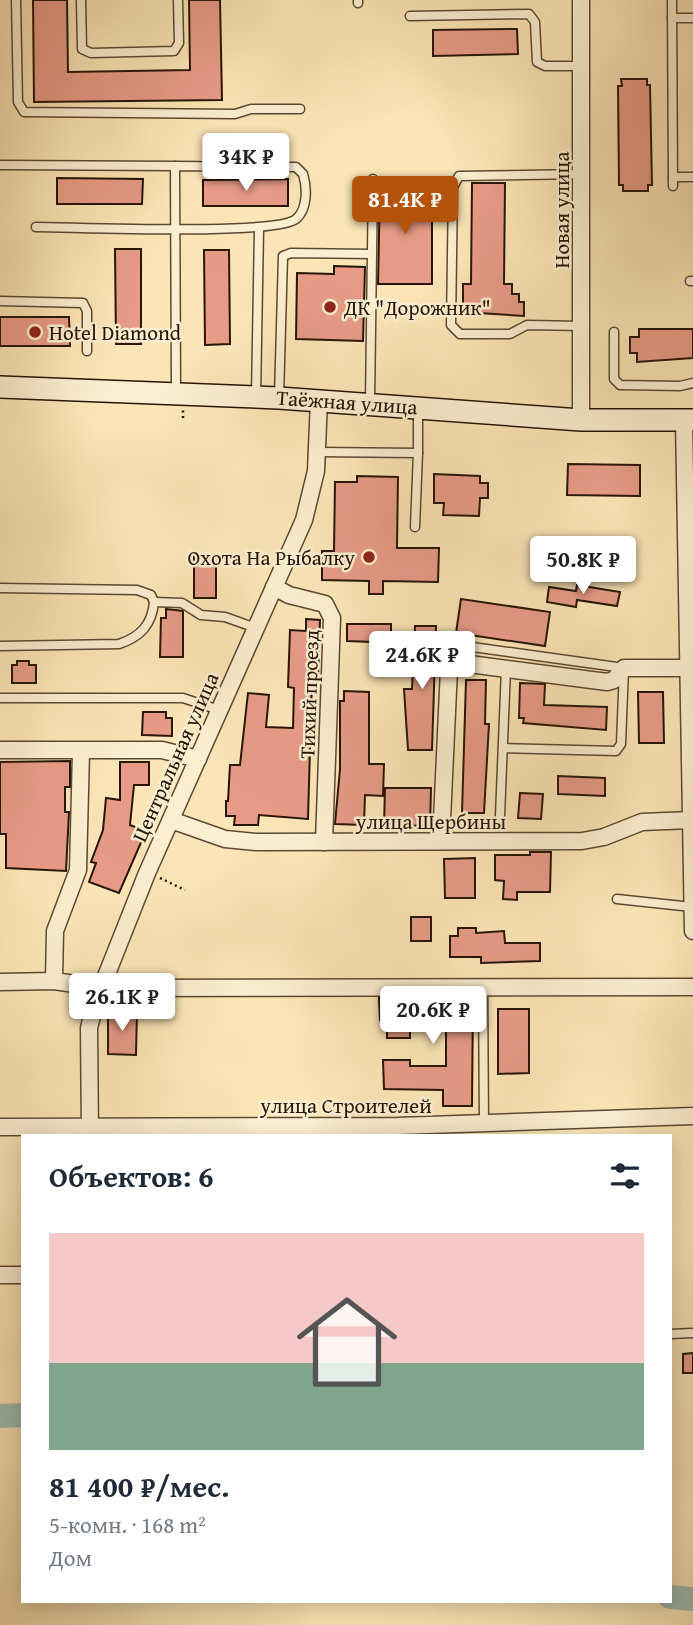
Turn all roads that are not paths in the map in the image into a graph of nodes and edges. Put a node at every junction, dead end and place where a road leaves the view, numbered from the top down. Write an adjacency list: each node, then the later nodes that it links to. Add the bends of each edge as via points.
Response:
1 (16, 0): 10 (lane, via 18,102 24,112 235,114 251,109)
2 (81, 0): 3 (lane, via 82,49 104,53 174,51 179,43)
3 (178, 0)
4 (582, 0): 9 (street, Новая улица)
5 (672, 0): 7 (lane)
6 (410, 16): 9 (lane, via 528,14 535,22 537,62)
7 (672, 18): 8 (lane); 14 (lane, via 673,182)
8 (693, 18)
9 (582, 66): 13 (street, Новая улица)
10 (300, 109)
11 (0, 164): 12 (lane)
12 (175, 166): 17 (lane); 18 (lane, via 296,167 306,182 300,214 287,224)
13 (583, 174): 21 (street, Новая улица); 21 (lane, via 458,176 453,187 451,325 460,334 515,333 527,325)
14 (693, 177)
15 (373, 179): 19 (lane)
16 (36, 226): 17 (lane)
17 (175, 228): 18 (lane); 26 (lane)
18 (259, 229): 27 (lane)
19 (372, 254): 28 (lane, via 284,256); 30 (lane)
20 (0, 301): 23 (lane, via 83,303)
21 (582, 326): 32 (street, Новая улица)
22 (614, 332): 24 (lane, via 614,379 620,385)
23 (87, 351)
24 (693, 383)
25 (0, 387): 26 (street, Таёжная улица)
26 (176, 393): 27 (street, Таёжная улица)
27 (256, 397): 28 (street, Таёжная улица)
28 (279, 398): 29 (street, Таёжная улица)
29 (319, 400): 30 (street, Таёжная улица); 34 (street, Центральная улица)
30 (370, 403): 31 (street, Таёжная улица)
31 (419, 407): 32 (street, Таёжная улица); 35 (lane)
32 (581, 420): 33 (street, Таёжная улица)
33 (689, 420): 45 (street)
34 (317, 452): 35 (lane); 37 (street, Центральная улица, via 310,503)
35 (418, 453): 36 (lane)
36 (415, 527)
37 (274, 587): 40 (street, Центральная улица); 56 (street, Тихий проезд, via 325,604 332,618)
38 (0, 588): 39 (lane, via 137,590 148,593)
39 (154, 602): 40 (lane, via 182,603 201,615 225,617); 42 (lane, via 146,627 119,644)
40 (256, 628): 47 (street, Центральная улица)
41 (451, 644): 44 (lane)
42 (0, 646)
43 (506, 668): 44 (street, via 607,682); 48 (lane); 55 (street, via 460,662 449,669)
44 (624, 668): 45 (street); 48 (lane, via 621,744 616,751)
45 (687, 668): 54 (street)
46 (0, 698): 47 (lane, via 183,698)
47 (219, 710): 51 (street, Центральная улица)
48 (503, 748): 52 (lane)
49 (0, 750): 50 (street)
50 (81, 751): 51 (street, via 162,750); 60 (street, via 79,870 55,931)
51 (198, 759): 53 (street, Центральная улица)
52 (500, 816)
53 (171, 820): 56 (street, улица Щербины, via 240,841); 63 (street, Центральная улица)
54 (691, 820): 55 (street, улица Щербины, via 642,822 582,841); 58 (street)
55 (441, 841): 56 (street, улица Щербины)
56 (324, 842)
57 (617, 899): 58 (lane)
58 (692, 907): 59 (street)
59 (693, 931)
60 (54, 981): 61 (street); 63 (street)
61 (0, 982)
62 (693, 987): 64 (street)
63 (102, 988): 64 (street); 69 (street, Центральная улица, via 89,1028)
64 (484, 988): 66 (lane)
65 (693, 1116): 66 (street, улица Строителей)
66 (484, 1124): 68 (street, улица Строителей)
67 (0, 1127): 69 (street, улица Строителей)
68 (434, 1130): 70 (street, улица Строителей)
69 (90, 1131): 70 (street, улица Строителей)
70 (358, 1131)
71 (0, 1275): 72 (street)
72 (21, 1275)
73 (693, 1333): 74 (lane)
74 (672, 1334)

